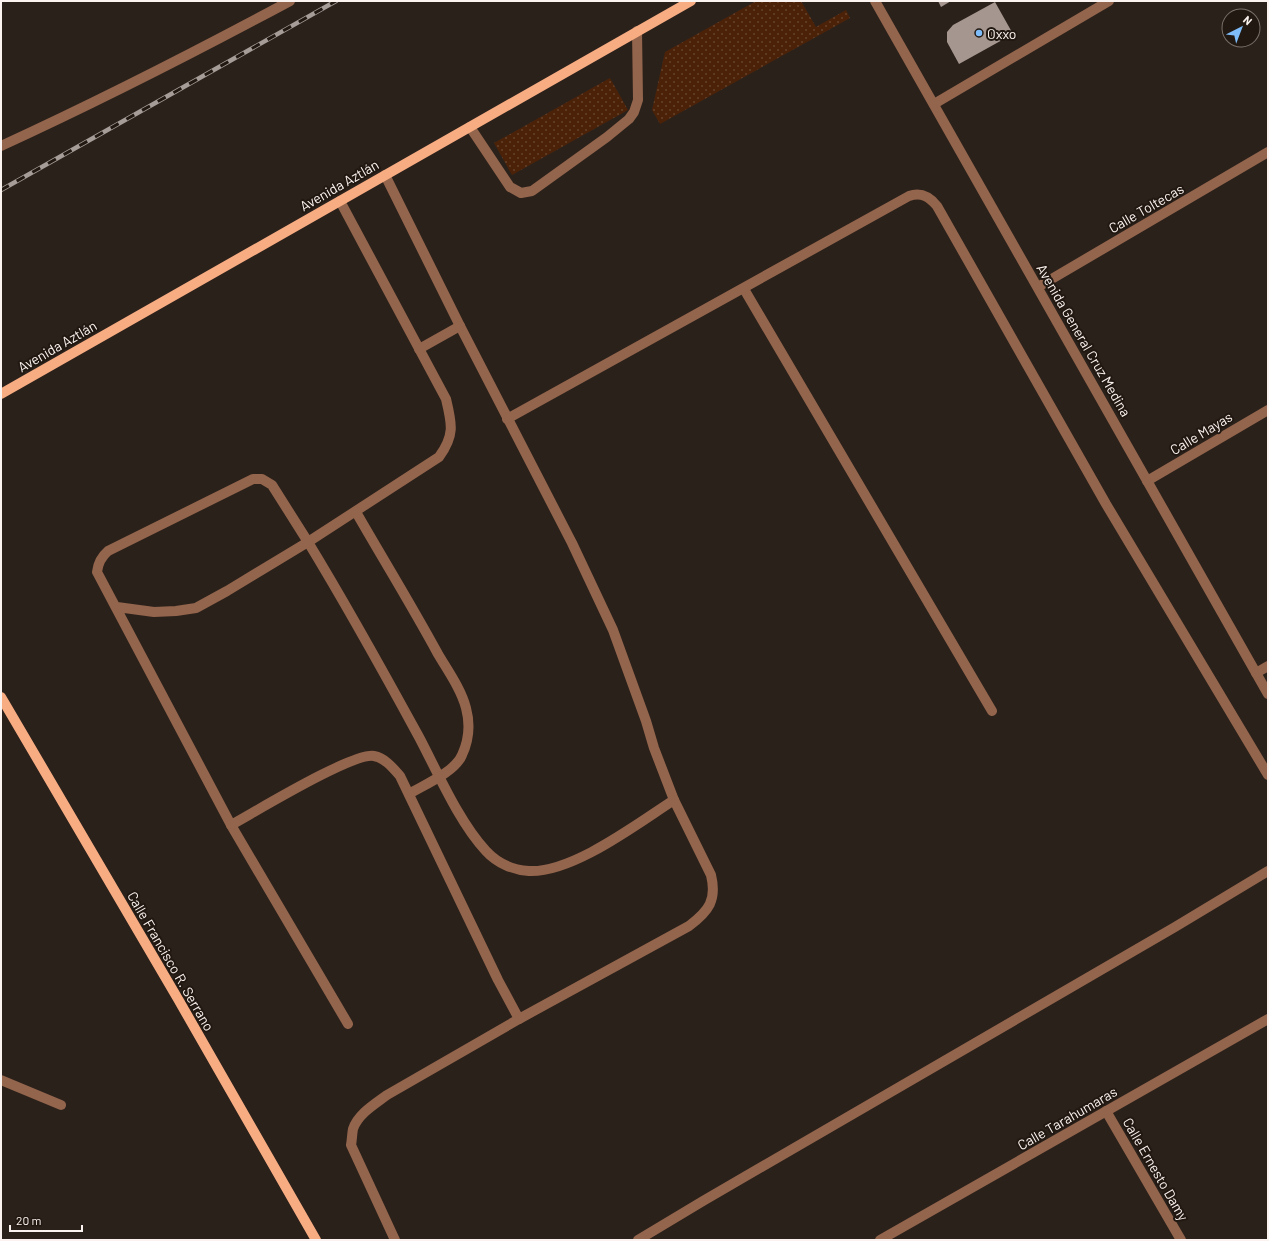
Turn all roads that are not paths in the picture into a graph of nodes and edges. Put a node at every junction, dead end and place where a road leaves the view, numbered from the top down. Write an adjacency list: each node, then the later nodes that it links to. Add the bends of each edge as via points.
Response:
1 (290, 1): 8 (street, via 135,82)
2 (691, 1): 5 (main road, Avenida Aztlán)
3 (876, 1): 6 (street, Avenida General Cruz Medina)
4 (1109, 1): 6 (street)
5 (637, 31): 7 (main road, Avenida Aztlán); 7 (street, via 638,100 634,112 607,137 532,191 521,193 510,187)
6 (934, 104): 12 (street, Avenida General Cruz Medina)
7 (470, 127): 10 (main road, Avenida Aztlán)
8 (1, 146)
9 (1268, 152): 12 (street, Calle Toltecas)
10 (385, 175): 11 (main road, Avenida Aztlán); 14 (street)
11 (340, 201): 15 (street); 16 (main road, Avenida Aztlán)
12 (1038, 287): 19 (street, Avenida General Cruz Medina)
13 (744, 289): 18 (street); 27 (street); 28 (street, via 909,196 928,196 1106,504)
14 (460, 326): 15 (street); 18 (street)
15 (420, 349): 20 (street, via 446,400 451,420 451,435 439,457)
16 (1, 394)
17 (1268, 410): 19 (street, Calle Mayas)
18 (507, 418): 31 (street, via 572,543 613,630)
19 (1147, 481): 24 (street, Avenida General Cruz Medina)
20 (356, 512): 21 (street); 29 (street, via 466,706 468,736 462,755 456,764)
21 (308, 542): 22 (street, via 196,608 154,612); 22 (street, via 272,485 262,479 253,479 103,555 97,572); 29 (street, via 341,595)
22 (117, 607): 32 (street)
23 (1268, 666): 24 (street)
24 (1256, 673): 25 (street, Avenida General Cruz Medina)
25 (1268, 694)
26 (1, 697): 40 (main road, Calle Francisco R. Serrano)
27 (992, 711)
28 (1268, 775)
29 (440, 776): 30 (street); 31 (street, via 457,810 486,851 498,861 515,869 530,871 570,863)
30 (409, 794): 32 (street, via 400,776 388,763 374,756 360,757); 34 (street)
31 (674, 800): 34 (street, via 711,874 711,905 702,917 689,926)
32 (232, 825): 36 (street)
33 (1268, 871): 42 (street)
34 (519, 1019): 41 (street, via 387,1095 360,1117 353,1129 351,1146)
35 (1268, 1019): 39 (street, Calle Tarahumaras)
36 (348, 1024)
37 (1, 1080): 38 (street)
38 (60, 1105)
39 (1106, 1111): 43 (street, Calle Tarahumaras); 44 (street, Calle Ernesto Damy)
40 (316, 1240)
41 (395, 1240)
42 (638, 1240)
43 (880, 1240)
44 (1181, 1240)

